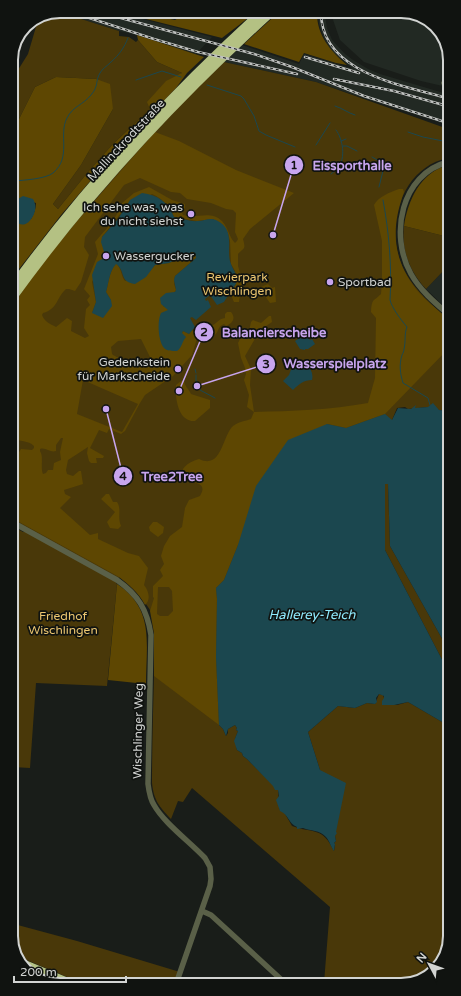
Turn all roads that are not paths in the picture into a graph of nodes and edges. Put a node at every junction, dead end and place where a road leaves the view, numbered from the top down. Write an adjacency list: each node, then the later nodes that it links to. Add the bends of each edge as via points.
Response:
1 (255, 18): 4 (highway, Mallinckrodtstraße, via 120,152 68,213)
2 (266, 18): 5 (highway, Mallinckrodtstraße, via 181,98 125,157 73,218)
3 (443, 163): 6 (street, via 429,170 412,188 402,213 400,235 402,252 411,274 424,292)
4 (18, 279)
5 (18, 291)
6 (443, 309)
7 (18, 525): 8 (street, Wischlinger Weg, via 117,580 129,589 144,610 150,635 149,792 158,812 198,850 210,867 210,886)
8 (202, 911): 12 (street, Wischlinger Weg); 13 (street, via 211,915)
9 (32, 967): 11 (highway)
10 (40, 972): 11 (highway)
11 (58, 978)
12 (178, 978)
13 (280, 978)

